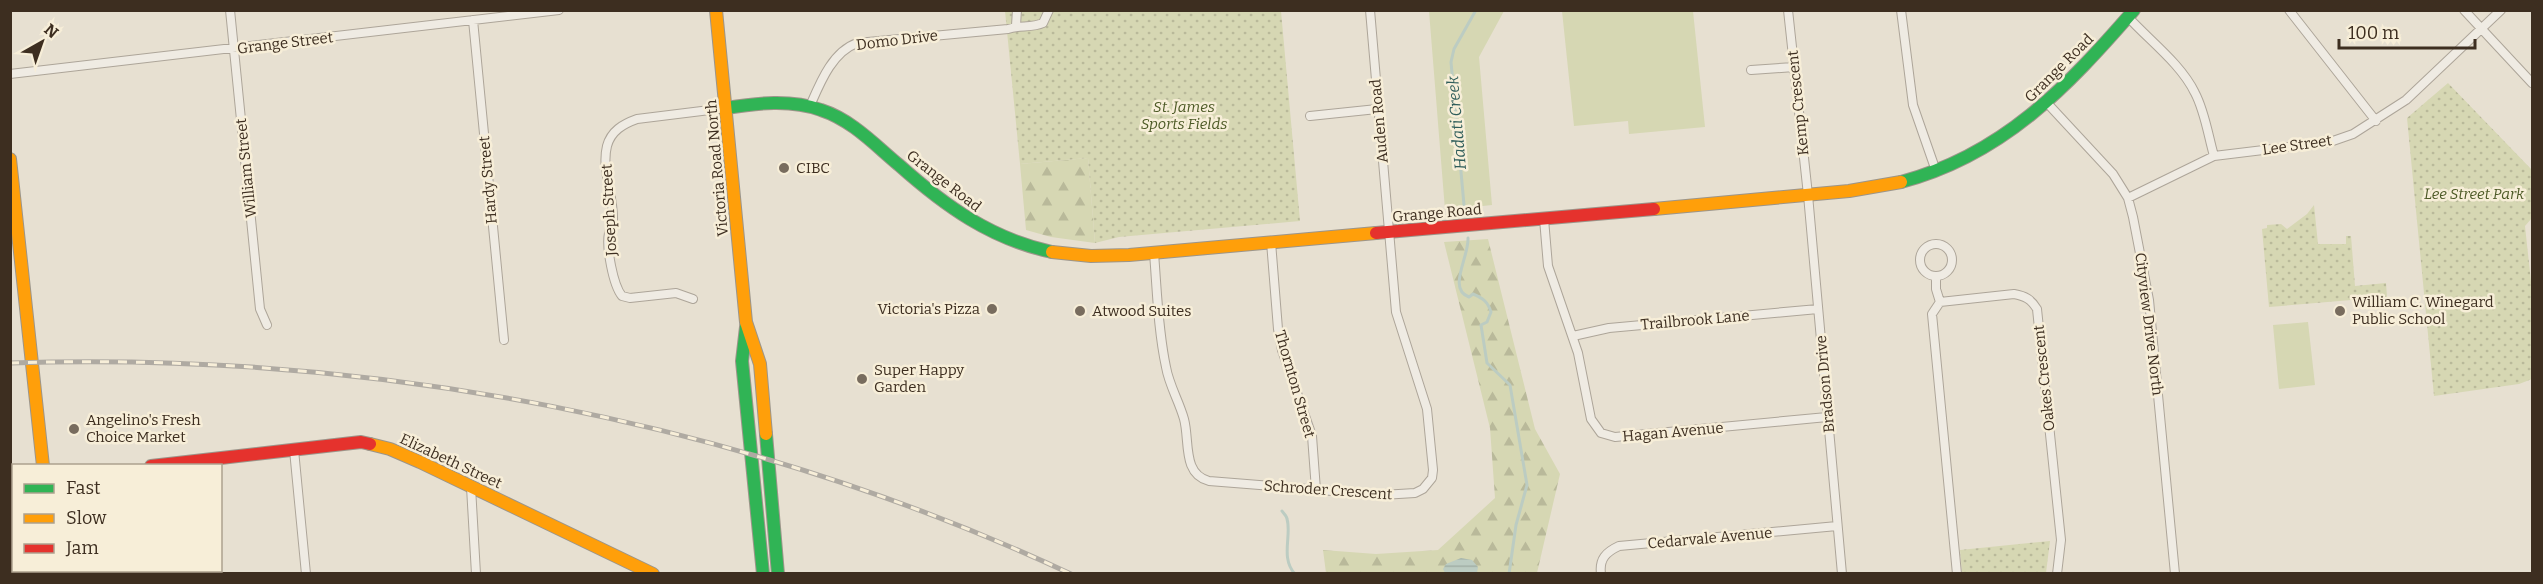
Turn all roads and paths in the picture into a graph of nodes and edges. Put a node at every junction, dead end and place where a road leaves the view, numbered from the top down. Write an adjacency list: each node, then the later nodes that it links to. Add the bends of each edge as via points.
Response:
1 (230, 10): 16 (street, William Street)
2 (559, 10): 13 (street, Grange Street)
3 (716, 10): 23 (main road, Victoria Road North)
4 (1017, 10): 14 (street)
5 (1049, 10): 14 (street, Domo Drive, via 1043,23)
6 (1370, 10): 24 (street, Auden Road)
7 (1788, 10): 17 (street, Kemp Crescent)
8 (1901, 10): 29 (street, via 1913,105)
9 (2289, 10): 26 (street)
10 (2464, 10): 15 (street)
11 (2501, 10): 15 (street, Lee Street)
12 (2131, 14): 21 (main road, Grange Road); 27 (street, via 2192,86)
13 (473, 20): 16 (street, Grange Street); 44 (street, Hardy Street)
14 (1016, 25): 22 (street, Domo Drive, via 849,46 824,75)
15 (2482, 29): 20 (street); 26 (street, Lee Street, via 2406,100)
16 (234, 50): 19 (street, Grange Street); 42 (street, William Street, via 260,309)
17 (1794, 68): 18 (street); 30 (street, Kemp Crescent)
18 (1751, 70)
19 (10, 74)
20 (2532, 83)
21 (2048, 104): 29 (main road, Grange Road, via 1990,146); 31 (street, Cityview Drive North, via 2114,174)
22 (810, 106): 23 (main road, Grange Road, via 783,103); 36 (main road, Grange Road, via 858,130 952,210 1026,248 1100,257)
23 (726, 108): 38 (street, Joseph Street, via 637,119 613,133 608,146 613,222 608,234 615,287 622,296 630,298 676,293); 41 (main road, Victoria Road North)
24 (1377, 109): 25 (street); 34 (street, Auden Road)
25 (1310, 116)
26 (2376, 121): 27 (street, Lee Street, via 2330,142)
27 (2214, 156): 31 (street, Lee Street)
28 (10, 159): 33 (main road)
29 (1936, 171): 30 (main road, Grange Road, via 1896,183)
30 (1808, 195): 32 (main road, Grange Road); 40 (street, Bradson Drive)
31 (2128, 198): 61 (street, Cityview Drive North, via 2149,300)
32 (1544, 219): 34 (main road, Grange Road); 43 (street, Hagan Avenue, via 1548,266)
33 (14, 232): 47 (main road)
34 (1389, 232): 35 (main road, Grange Road); 50 (street, Schroder Crescent, via 1396,312 1427,409 1432,478 1414,493)
35 (1271, 242): 36 (main road, Grange Road); 50 (street, Thornton Street, via 1278,329 1312,436)
36 (1154, 253): 50 (street, Schroder Crescent, via 1165,362 1184,419 1194,473 1209,481)
37 (1936, 276): 39 (street)
38 (693, 299)
39 (1940, 302): 59 (street, via 1931,323); 60 (street, Oakes Crescent, via 2014,294 2032,301 2037,309 2061,540)
40 (1818, 309): 43 (street, Trailbrook Lane, via 1609,328); 45 (street, Bradson Drive)
41 (746, 322): 55 (main road, Victoria Road North, via 742,361); 56 (main road, Victoria Road North, via 760,364)
42 (267, 325)
43 (1573, 336): 45 (street, Hagan Avenue, via 1591,419 1594,427 1607,437)
44 (504, 340)
45 (1827, 417): 51 (street, Bradson Drive)
46 (294, 450): 48 (main road, Elizabeth Street); 49 (main road, Elizabeth Street, via 361,442 390,449); 52 (street)
47 (43, 464)
48 (168, 464)
49 (471, 487): 53 (street); 54 (main road, Elizabeth Street)
50 (1316, 490)
51 (1837, 526): 57 (street, Cedarvale Avenue, via 1619,546 1603,558); 58 (street, Bradson Drive)
52 (306, 573)
53 (476, 573)
54 (653, 573)
55 (763, 573)
56 (778, 573)
57 (1601, 573)
58 (1842, 573)
59 (1957, 573)
60 (2057, 573)
61 (2175, 573)

